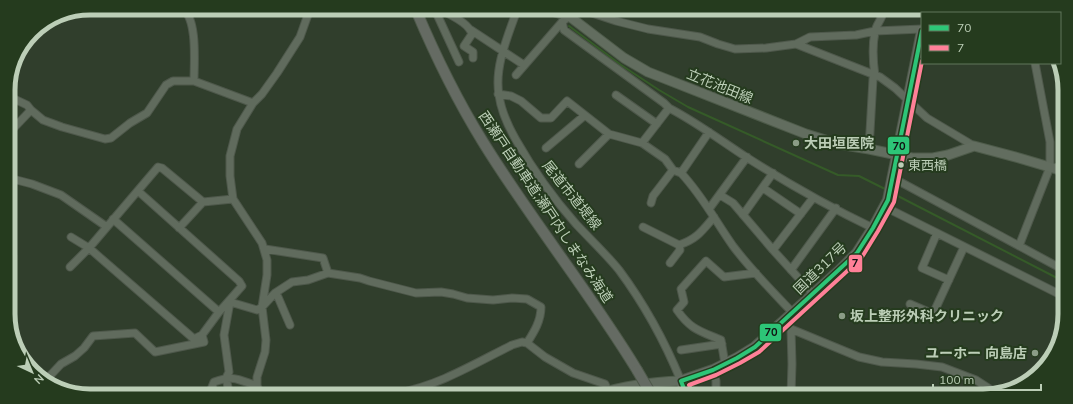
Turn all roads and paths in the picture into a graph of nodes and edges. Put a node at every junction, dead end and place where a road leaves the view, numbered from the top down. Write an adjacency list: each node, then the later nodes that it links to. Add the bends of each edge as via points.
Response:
1 (187, 15): 24 (street, via 193,36)
2 (308, 15): 29 (street, via 300,37 274,78)
3 (418, 15): 109 (highway, 西瀬戸自動車道;瀬戸内しまなみ海道, bridge, via 447,79 470,120 494,159 602,314)
4 (437, 15): 19 (street)
5 (450, 15): 12 (street)
6 (515, 15): 17 (street, 尾道市道堤線)
7 (557, 15): 11 (main road, 立花池田線)
8 (570, 15): 11 (street)
9 (600, 15): 16 (street, via 648,29 700,37 735,49)
10 (882, 15): 14 (street)
11 (565, 19): 21 (street); 30 (street, via 564,30); 40 (main road, 立花池田線, via 648,72 806,134 838,144)
12 (471, 30): 17 (street); 18 (street, via 472,34 464,46 473,52)
13 (921, 30): 14 (street)
14 (875, 31): 16 (street, via 856,35 810,37); 23 (street)
15 (921, 35): 28 (highway, 国道317号)
16 (796, 44): 23 (street)
17 (504, 52): 21 (street); 25 (street, 尾道市道堤線, via 498,75)
18 (473, 58)
19 (458, 62)
20 (1035, 64): 44 (street, via 1050,142)
21 (524, 65): 22 (street)
22 (516, 75)
23 (875, 76): 28 (street, via 880,77); 40 (street, via 872,79)
24 (194, 81): 29 (street); 31 (street, via 173,81 166,85 147,113 130,122 111,138 104,139 62,127 43,120)
25 (498, 94): 32 (street, via 521,101 540,118 551,118 567,101); 102 (street, 尾道市道堤線, via 510,130 524,155 560,204 629,284 652,320)
26 (616, 95): 33 (street)
27 (15, 99): 31 (street)
28 (908, 100): 38 (street, via 927,118); 41 (highway, 国道317号)
29 (252, 103): 55 (street, via 237,129 230,156)
30 (669, 108): 33 (street); 35 (street)
31 (31, 110): 34 (street)
32 (584, 116): 36 (street); 39 (street)
33 (657, 124): 37 (street)
34 (15, 127)
35 (709, 132): 42 (street); 47 (street)
36 (609, 134): 37 (street); 43 (street)
37 (642, 143): 46 (street, via 665,159)
38 (974, 146): 41 (main road, 立花池田線, via 934,158 912,158); 44 (main road)
39 (546, 148)
40 (869, 149): 41 (main road, 立花池田線)
41 (898, 154): 50 (highway, 国道317号)
42 (747, 157): 48 (street); 53 (street)
43 (579, 164)
44 (1050, 167): 45 (main road); 73 (street)
45 (1058, 169)
46 (673, 170): 47 (street); 57 (street, via 653,196)
47 (681, 172): 60 (street)
48 (773, 173): 51 (street); 54 (street)
49 (15, 180): 65 (street, via 61,195)
50 (892, 181): 58 (highway, 国道317号); 73 (street)
51 (763, 188): 61 (street); 62 (street)
52 (138, 191): 56 (street, via 158,167); 64 (street); 67 (street)
53 (720, 195): 60 (street); 62 (street, via 733,203)
54 (813, 198): 59 (street); 61 (street)
55 (233, 199): 56 (street); 75 (street)
56 (202, 202): 67 (street)
57 (651, 203)
58 (886, 203): 68 (highway, 国道317号); 69 (street)
59 (836, 208): 68 (street); 80 (street)
60 (709, 209): 63 (street)
61 (800, 214): 76 (street)
62 (743, 215): 76 (street)
63 (714, 217): 71 (street, via 696,238); 82 (street)
64 (114, 219): 65 (street); 90 (street)
65 (107, 227): 74 (street)
66 (643, 227): 71 (street)
67 (179, 228): 87 (street, via 240,281 242,286)
68 (873, 228): 86 (highway, 国道317号, via 857,253)
69 (937, 233): 72 (street); 83 (street, via 922,268)
70 (71, 237): 74 (street)
71 (679, 245): 77 (street, via 680,250)
72 (964, 246): 83 (street); 84 (street)
73 (1018, 246): 79 (street)
74 (89, 248): 78 (street); 94 (street, via 194,339)
75 (265, 249): 81 (street, via 323,258); 89 (street, via 266,274)
76 (773, 250): 80 (street)
77 (670, 263)
78 (70, 267)
79 (1058, 267)
80 (791, 270): 86 (street)
81 (328, 274): 85 (street, via 292,282); 95 (street, via 360,278 416,293 441,292 493,300 527,299 541,307 536,328)
82 (756, 274): 91 (street); 96 (street, via 724,276 706,261 681,289 684,302 677,310 685,322 721,340)
83 (949, 280): 88 (street, via 933,314)
84 (1058, 293)
85 (275, 294): 89 (street); 92 (street)
86 (813, 294): 91 (highway, 国道317号)
87 (230, 302): 89 (street, via 257,310); 90 (street); 101 (street, via 224,335 229,372)
88 (910, 304)
89 (262, 307): 105 (street, via 266,340 257,377)
90 (220, 312): 94 (street)
91 (793, 313): 93 (highway, 国道317号)
92 (290, 325)
93 (788, 325): 98 (highway, 国道317号); 112 (street, via 792,364); 113 (street, via 859,356 882,362 942,367 976,380)
94 (202, 335): 100 (street, via 204,342 155,352 135,333 93,336 76,356 61,364)
95 (527, 343): 106 (street, via 512,345); 107 (street, via 573,373 605,384)
96 (722, 344): 97 (street); 98 (street)
97 (682, 350)
98 (725, 364): 99 (highway, 国道317号)
99 (713, 370): 102 (highway, 国道317号); 111 (street)
100 (52, 374)
101 (226, 378): 103 (street, via 214,382); 104 (street); 105 (street, via 232,377)
102 (681, 381): 108 (main road, via 655,382); 110 (highway)
103 (211, 389)
104 (229, 389)
105 (258, 389)
106 (417, 389)
107 (604, 389)
108 (614, 389)
109 (648, 389)
110 (684, 389)
111 (716, 389)
112 (791, 389)
113 (990, 389)

